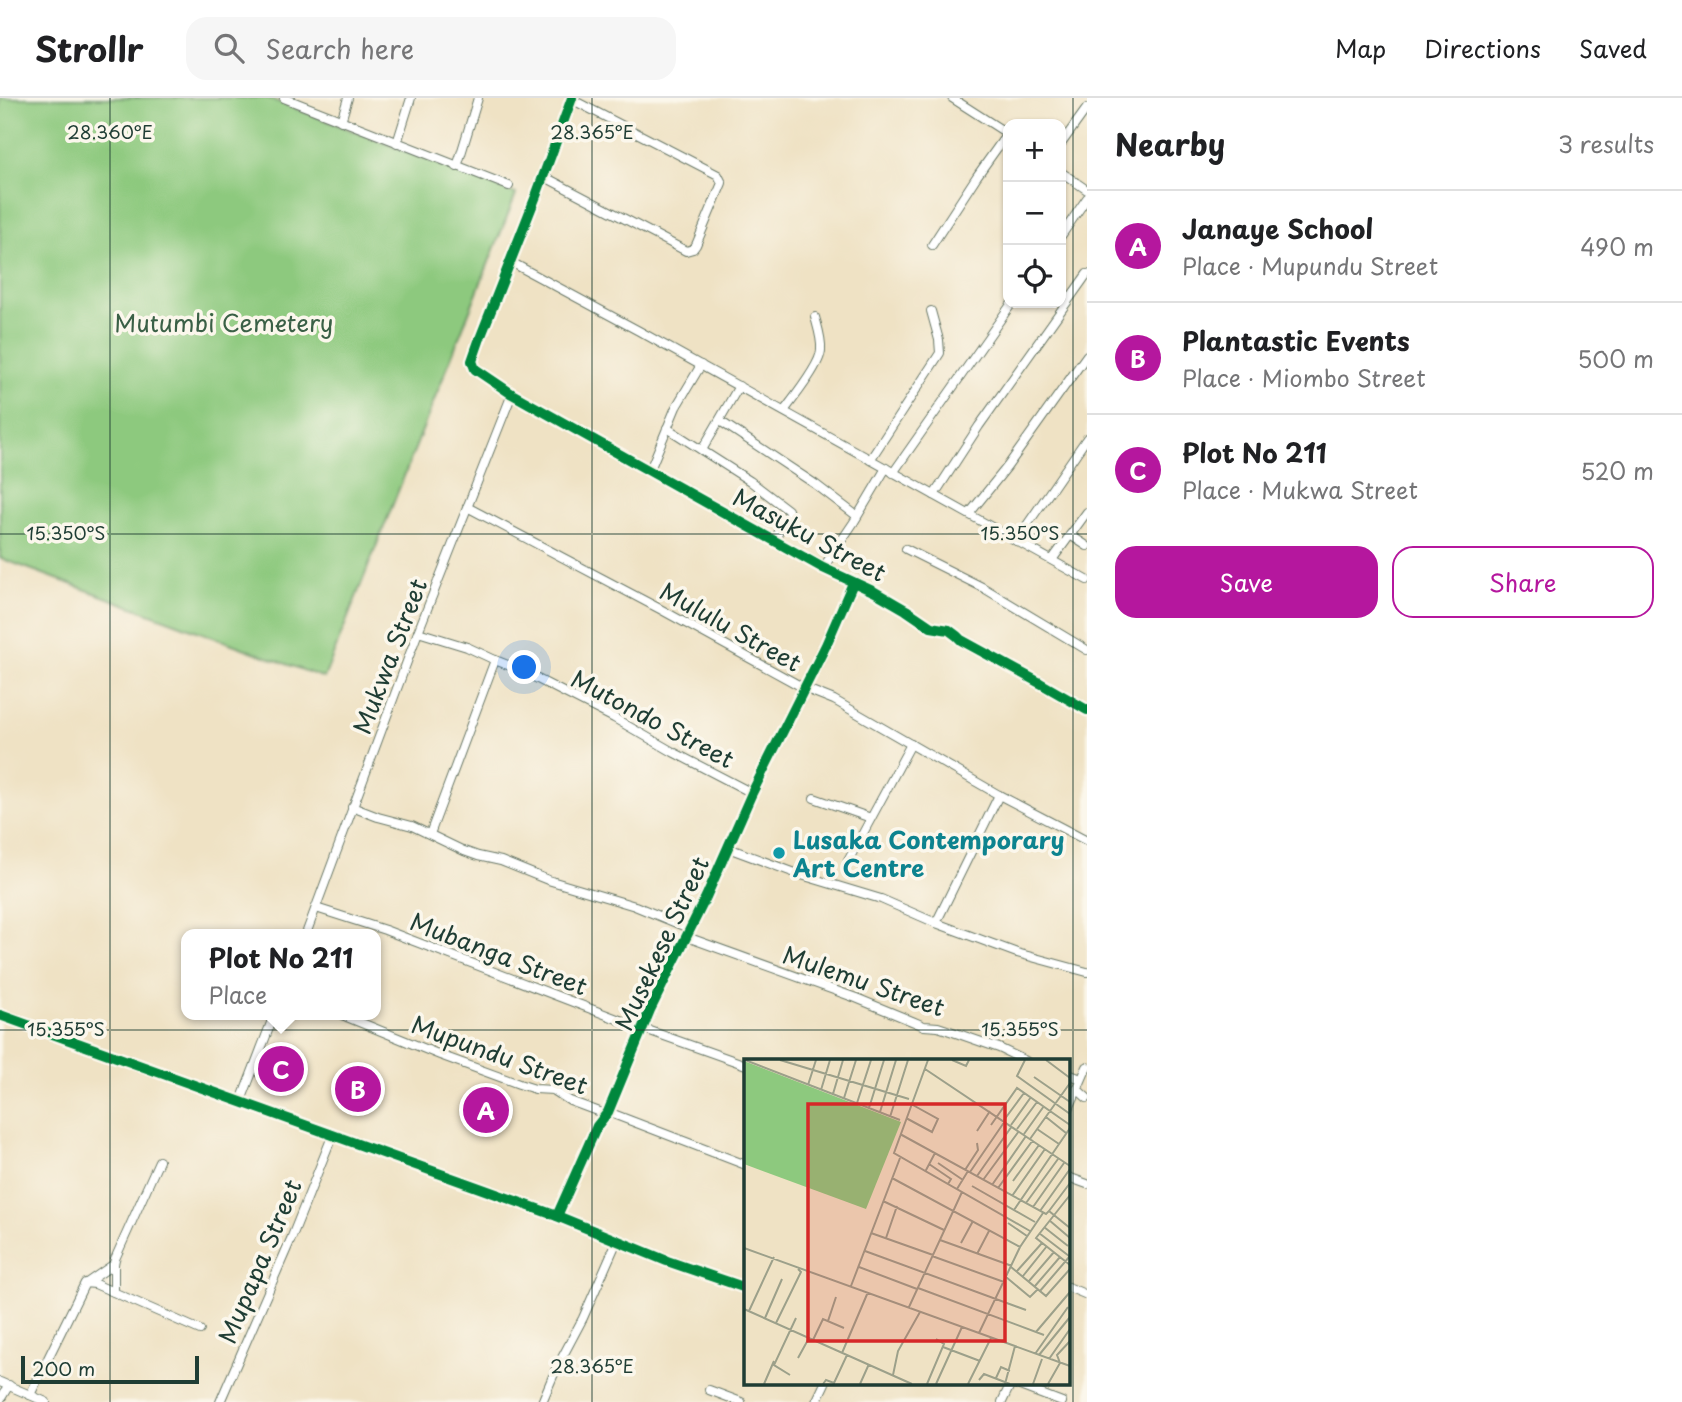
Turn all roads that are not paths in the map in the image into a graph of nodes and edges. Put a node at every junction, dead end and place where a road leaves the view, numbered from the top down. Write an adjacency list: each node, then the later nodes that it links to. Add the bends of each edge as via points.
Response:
1 (284, 98): 8 (street)
2 (348, 98): 8 (street)
3 (411, 98): 12 (street)
4 (478, 98): 13 (street)
5 (952, 98): 9 (street)
6 (571, 99): 15 (street); 15 (street, via 718,175 722,183 696,245 686,251)
7 (1087, 108): 10 (street)
8 (341, 121): 12 (street)
9 (1003, 131)
10 (1066, 137)
11 (1003, 141): 20 (street)
12 (397, 143): 13 (street)
13 (457, 167): 16 (street)
14 (1066, 175): 17 (street)
15 (543, 176): 21 (street)
16 (509, 186)
17 (1085, 186)
18 (1087, 198): 19 (street)
19 (1066, 229)
20 (932, 245)
21 (509, 261): 27 (street); 29 (street, Masuku Street, via 472,361 475,369)
22 (1087, 274): 38 (street)
23 (1008, 308): 36 (street)
24 (931, 311): 35 (street, via 940,353)
25 (816, 317): 30 (street, via 821,355)
26 (1087, 355): 41 (street)
27 (701, 365): 28 (street); 32 (street)
28 (739, 386): 30 (street); 31 (street)
29 (512, 394): 37 (street, Masuku Street); 39 (street, Mukwa Street)
30 (784, 411): 35 (street)
31 (719, 421): 34 (street); 42 (street)
32 (667, 428): 34 (street); 37 (street)
33 (1087, 438): 45 (street)
34 (702, 450): 44 (street, via 788,510)
35 (870, 460): 36 (street)
36 (889, 471): 38 (street); 42 (street)
37 (649, 472): 44 (street, Masuku Street)
38 (934, 495): 41 (street)
39 (467, 507): 52 (street, Mukwa Street); 55 (street, Mululu Street)
40 (1087, 512): 43 (street)
41 (969, 514): 45 (street)
42 (857, 516): 49 (street)
43 (1070, 535): 46 (street); 48 (street)
44 (774, 540): 49 (street, Masuku Street)
45 (1016, 541): 48 (street)
46 (1087, 546)
47 (906, 549): 53 (street, via 982,587)
48 (1052, 560): 50 (street)
49 (823, 568): 51 (street, Masuku Street)
50 (1087, 580)
51 (853, 583): 55 (street, Musekese Street); 56 (street, Masuku Street, via 931,627 949,630)
52 (418, 632): 54 (street, Mutondo Street); 61 (street, Mukwa Street)
53 (1087, 650)
54 (495, 660): 58 (street, Mutondo Street); 63 (street)
55 (804, 688): 57 (street, Mululu Street); 58 (street, Musekese Street)
56 (1087, 710)
57 (911, 744): 59 (street, Mululu Street); 62 (street)
58 (752, 793): 65 (street, Musekese Street)
59 (999, 795): 64 (street, Mululu Street); 68 (street)
60 (814, 798): 62 (street)
61 (352, 807): 63 (street, Mulemu Street); 67 (street, Mukwa Street)
62 (871, 818): 66 (street)
63 (430, 834): 70 (street, Mulemu Street, via 478,856 635,906)
64 (1087, 841)
65 (728, 848): 68 (street, via 881,899); 70 (street, Musekese Street)
66 (848, 861)
67 (316, 908): 69 (street, Mukwa Street); 75 (street, Mubanga Street)
68 (936, 923): 71 (street, via 1017,953)
69 (308, 929)
70 (689, 933): 75 (street, Musekese Street); 76 (street, Mulemu Street, via 924,1026 950,1031)
71 (1087, 972)
72 (0, 1015): 83 (street)
73 (272, 1020): 83 (street)
74 (354, 1020): 85 (street, Mupundu Street)
75 (643, 1029): 77 (street, Mubanga Street); 85 (street, Musekese Street)
76 (1022, 1059)
77 (744, 1064)
78 (1087, 1067): 80 (street)
79 (1070, 1075): 80 (street)
80 (1082, 1079): 81 (street)
81 (1077, 1089): 82 (street); 84 (street)
82 (1087, 1098)
83 (241, 1101): 86 (street)
84 (1070, 1106)
85 (607, 1113): 88 (street, Mupundu Street); 91 (street, Musekese Street)
86 (333, 1134): 91 (street); 108 (street, Mupapa Street)
87 (159, 1161): 93 (street)
88 (744, 1164)
89 (1070, 1178): 90 (street)
90 (1087, 1184)
91 (557, 1216): 92 (street)
92 (617, 1241): 95 (street); 109 (street)
93 (114, 1264): 94 (street); 97 (street)
94 (88, 1282): 97 (street); 105 (street, via 82,1286)
95 (744, 1288)
96 (1070, 1288): 98 (street)
97 (114, 1292): 99 (street)
98 (1087, 1295)
99 (200, 1330)
100 (4, 1384): 105 (street); 106 (street)
101 (825, 1384): 111 (street)
102 (1011, 1384): 112 (street)
103 (1014, 1384): 113 (street)
104 (709, 1390): 110 (street)
105 (30, 1395): 107 (street)
106 (0, 1400)
107 (46, 1402)
108 (220, 1402)
109 (542, 1402)
110 (741, 1402)
111 (816, 1402)
112 (1002, 1402)
113 (1062, 1402)

